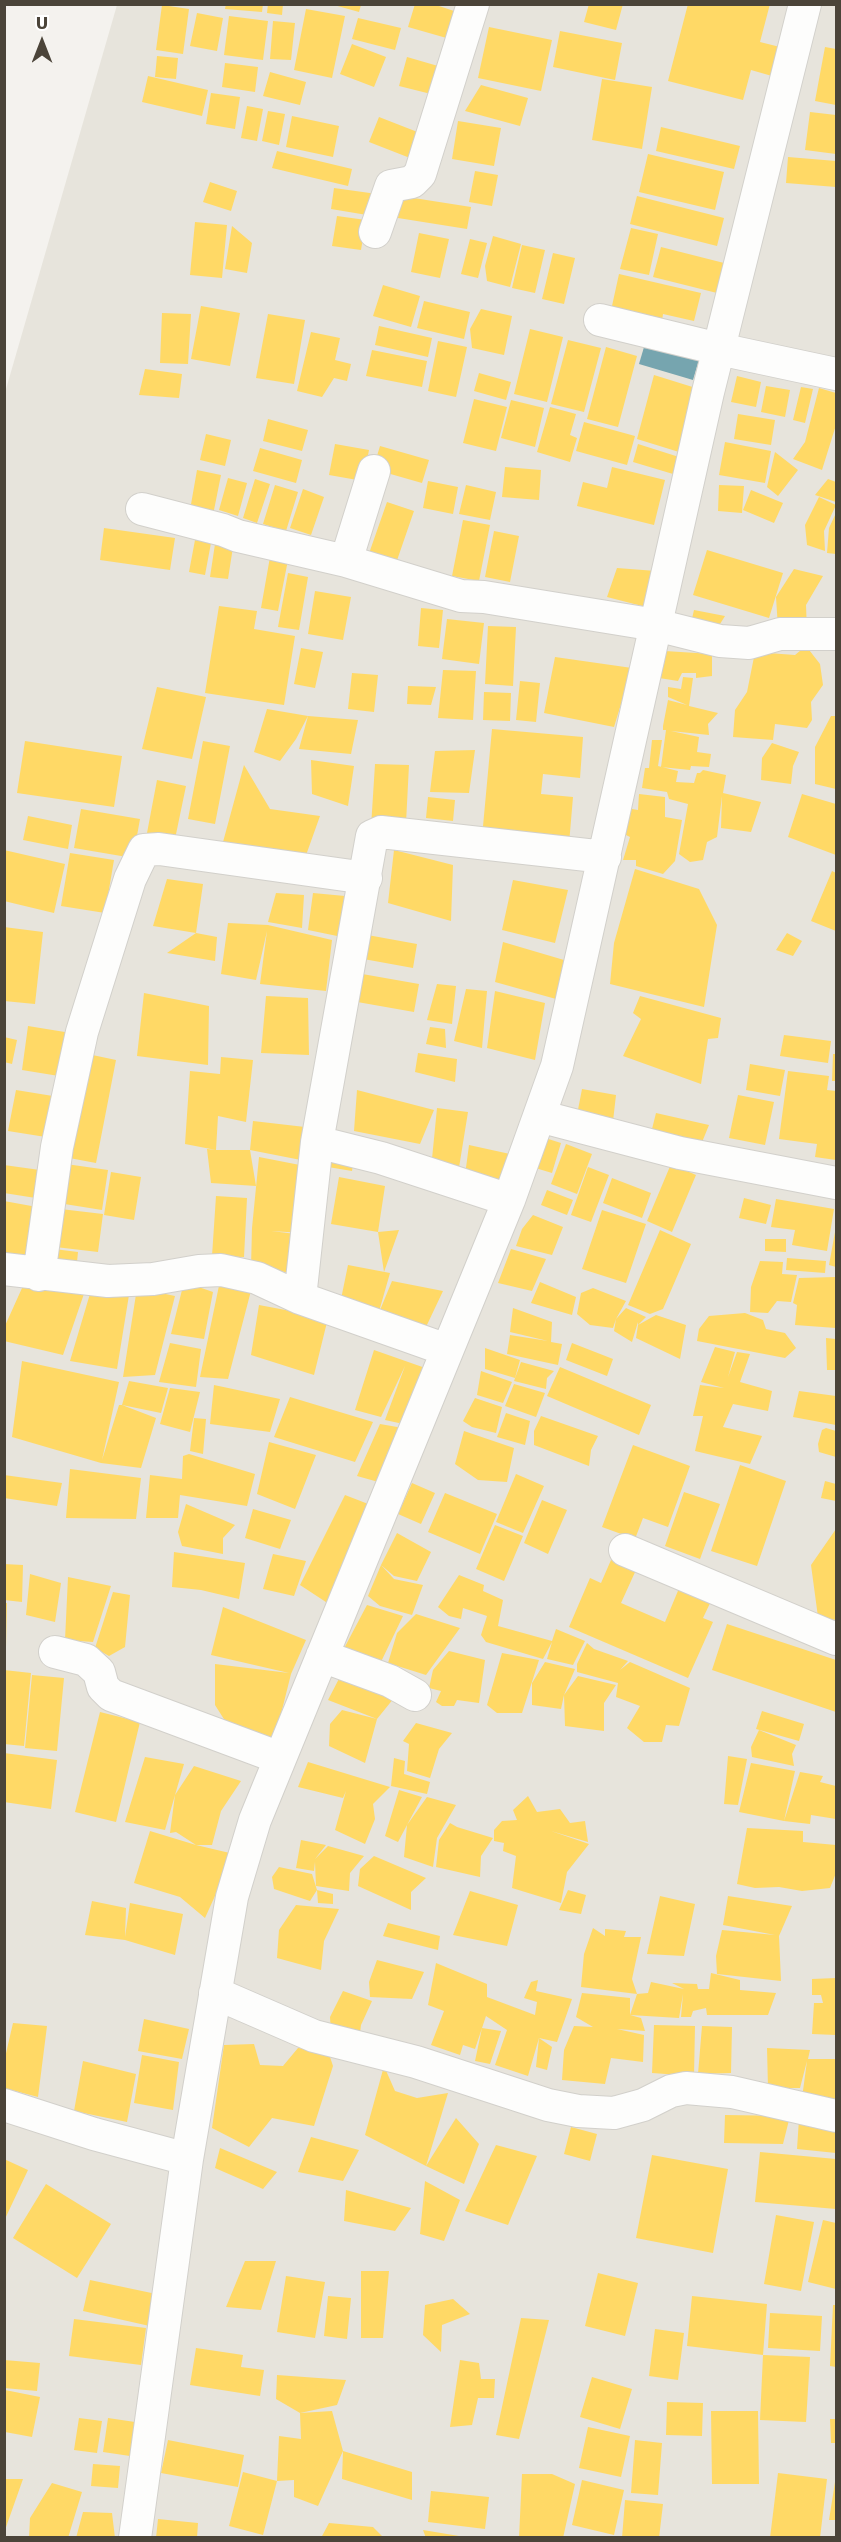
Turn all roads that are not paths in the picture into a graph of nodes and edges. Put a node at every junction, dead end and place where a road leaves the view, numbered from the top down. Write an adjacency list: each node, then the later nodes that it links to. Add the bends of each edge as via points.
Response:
1 (473, 4): 3 (street, via 420,174 412,182 391,186)
2 (805, 4): 5 (street)
3 (375, 232)
4 (600, 320): 5 (street)
5 (719, 349): 6 (street); 10 (street)
6 (837, 374)
7 (374, 471): 9 (street)
8 (142, 509): 9 (street)
9 (346, 561): 10 (street, via 461,596)
10 (656, 625): 11 (street, via 720,641 749,643 780,634); 12 (street)
11 (837, 634)
12 (605, 857): 13 (street, via 381,832 372,836); 14 (street, via 557,1066)
13 (366, 878): 15 (street); 19 (street, via 144,849 130,879 82,1032 57,1147)
14 (539, 1116): 16 (street, via 680,1153); 17 (street)
15 (318, 1142): 17 (street); 20 (street)
16 (837, 1183)
17 (509, 1200): 21 (street)
18 (4, 1269): 19 (street)
19 (39, 1275): 20 (street, via 108,1281 221,1270 257,1278)
20 (300, 1298): 21 (street)
21 (447, 1350): 25 (street)
22 (626, 1550): 23 (street)
23 (837, 1639)
24 (55, 1652): 27 (street, via 86,1660 99,1672 103,1687 111,1695)
25 (322, 1656): 26 (street); 27 (street)
26 (415, 1695)
27 (280, 1758): 28 (street, via 255,1820 232,1898)
28 (215, 1993): 30 (street, via 314,2036 416,2062 568,2109 614,2112 686,2088 732,2092); 31 (street)
29 (4, 2105): 31 (street)
30 (837, 2116)
31 (187, 2159): 32 (street)
32 (135, 2538)

